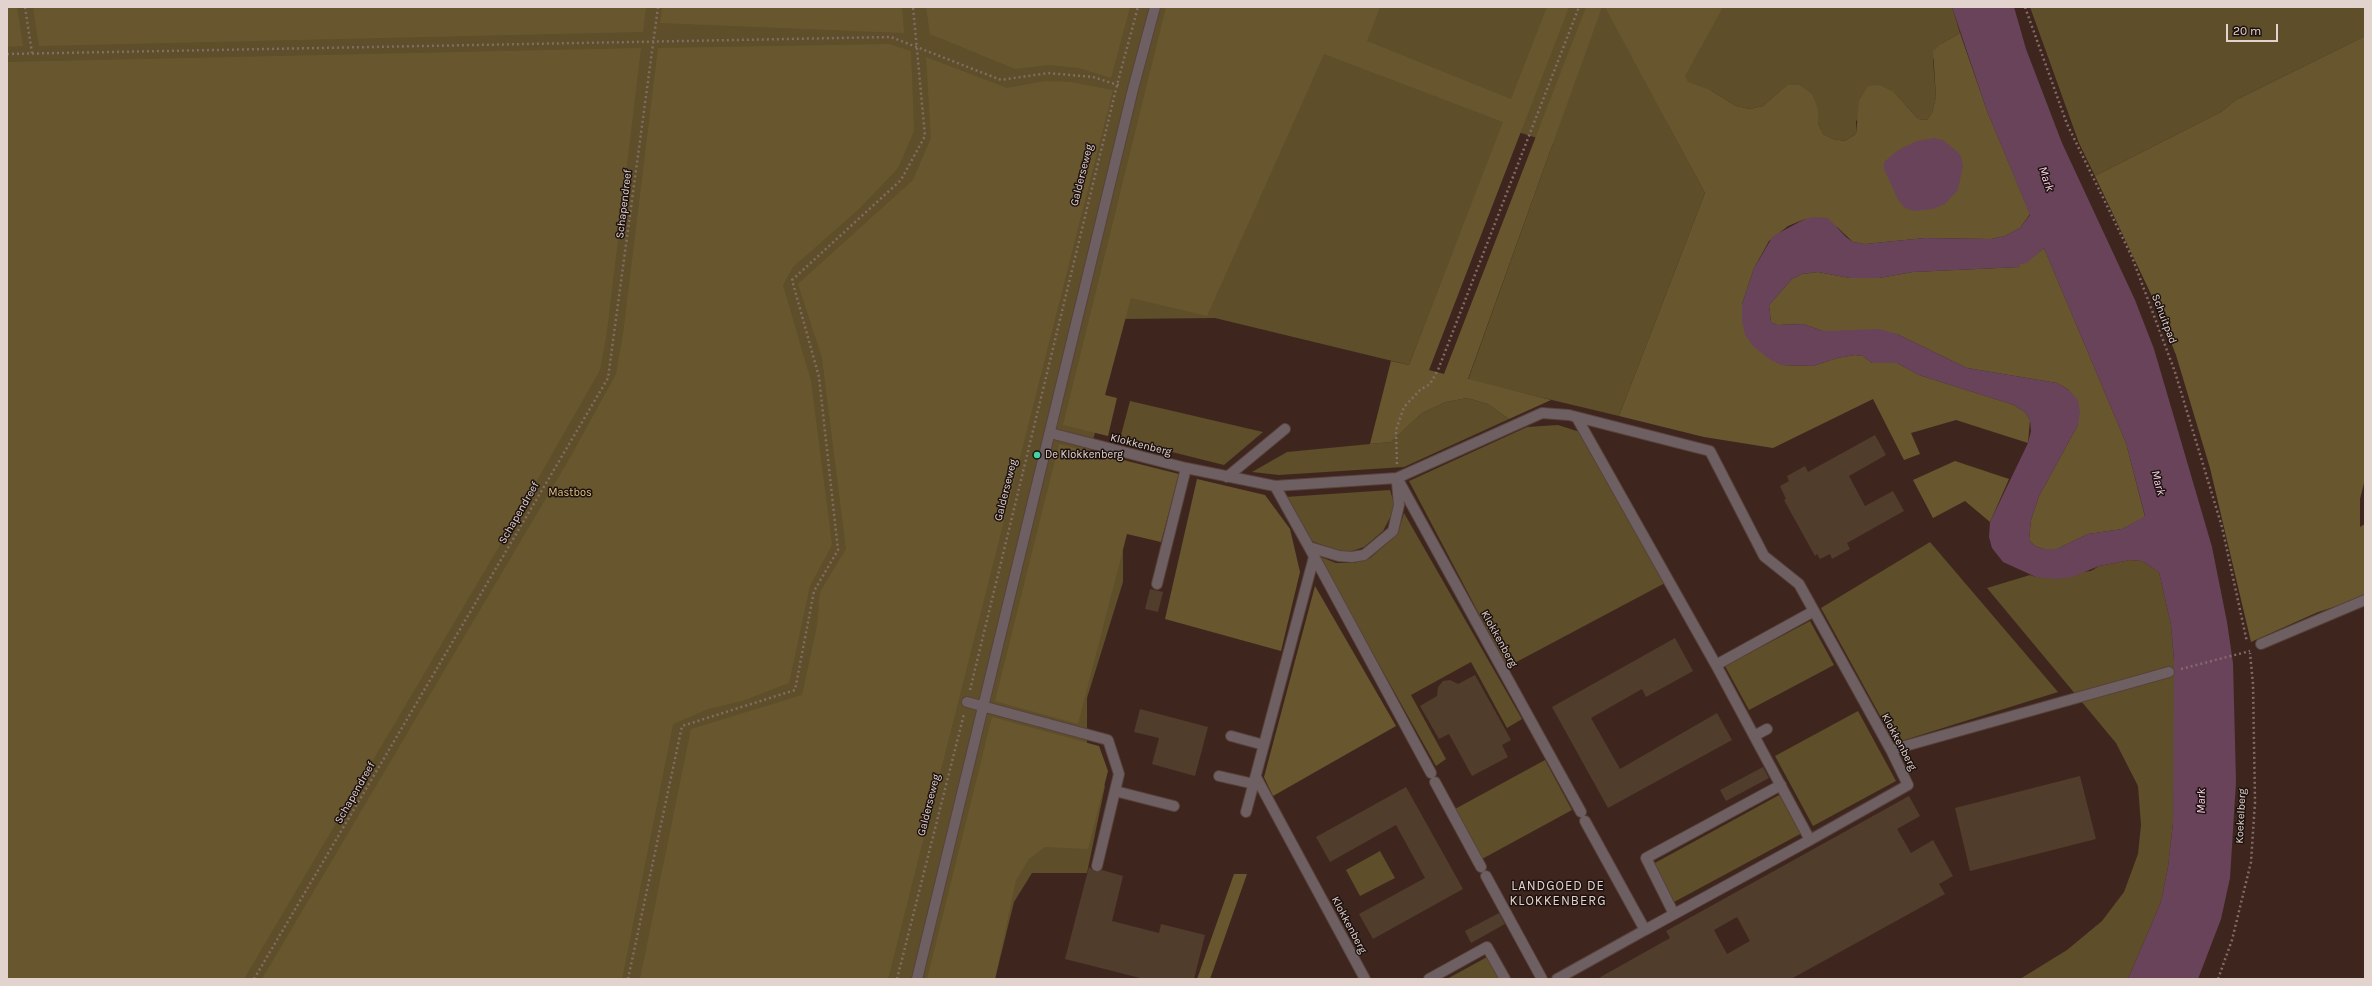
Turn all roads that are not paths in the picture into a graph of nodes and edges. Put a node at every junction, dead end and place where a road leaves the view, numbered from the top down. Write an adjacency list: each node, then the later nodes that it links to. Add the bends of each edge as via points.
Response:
1 (1155, 7): 4 (street)
2 (1577, 418): 7 (street, Klokkenberg, via 1542,413); 13 (street, Klokkenberg, via 1710,451 1764,556 1799,584); 15 (street)
3 (1285, 429): 6 (street)
4 (1050, 433): 5 (street, Klokkenberg); 18 (street)
5 (1186, 468): 6 (street, Klokkenberg); 11 (street)
6 (1227, 477): 8 (street, Klokkenberg)
7 (1397, 478): 8 (street, Klokkenberg); 9 (street, via 1399,505 1393,531 1376,547 1364,555 1352,557); 33 (street, Klokkenberg)
8 (1275, 486): 9 (street)
9 (1309, 547): 10 (street)
10 (1314, 557): 22 (street); 38 (street)
11 (1157, 584)
12 (2365, 600): 14 (street)
13 (1814, 611): 15 (street); 23 (street, Klokkenberg)
14 (2261, 644)
15 (1716, 665): 21 (street)
16 (2169, 672): 23 (street)
17 (967, 702): 18 (street)
18 (983, 707): 27 (street, via 1108,740 1119,774); 34 (street)
19 (1767, 729): 21 (street)
20 (1231, 736): 22 (street)
21 (1754, 736): 26 (street)
22 (1264, 745): 25 (street)
23 (1891, 750): 30 (street, Klokkenberg, via 1908,785)
24 (1220, 776): 25 (street)
25 (1255, 780): 29 (street); 35 (street, Klokkenberg)
26 (1781, 785): 30 (street); 32 (street, via 1646,858)
27 (1115, 791): 28 (street); 31 (street)
28 (1174, 806)
29 (1246, 812)
30 (1810, 840): 32 (street, Klokkenberg)
31 (1097, 866)
32 (1674, 914): 33 (street, Klokkenberg)
33 (1645, 930): 39 (street, Klokkenberg)
34 (917, 979)
35 (1365, 979)
36 (1429, 979): 37 (street, via 1487,947)
37 (1504, 979)
38 (1542, 979)
39 (1557, 979)

